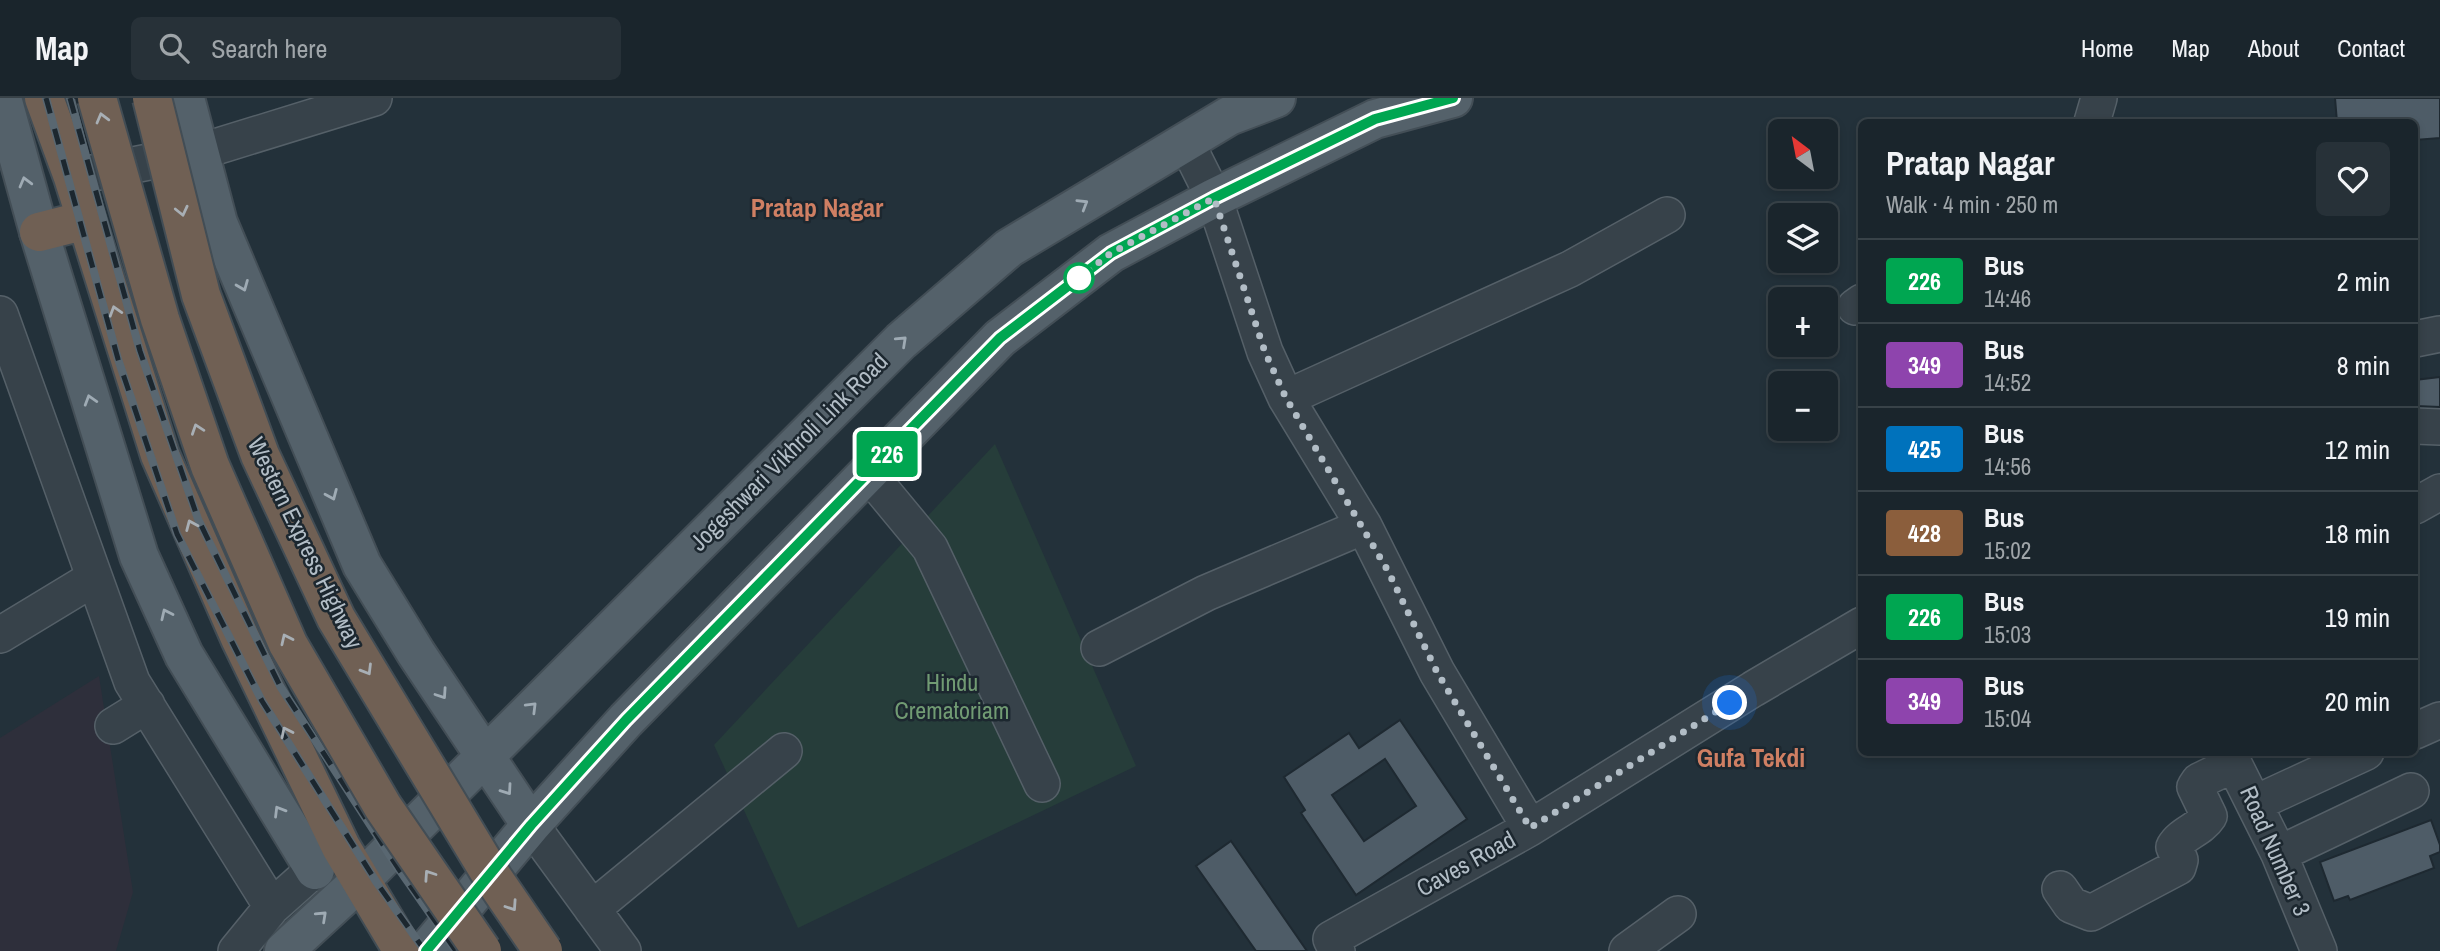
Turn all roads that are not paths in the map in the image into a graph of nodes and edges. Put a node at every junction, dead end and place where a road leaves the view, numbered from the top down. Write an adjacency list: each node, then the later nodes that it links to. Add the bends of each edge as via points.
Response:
1 (2, 98): 17 (main road, one-way to 1)
2 (44, 98): 13 (highway)
3 (97, 98): 59 (highway, Western Express Highway, one-way to 3, bridge, via 383,807 288,644 210,466 160,319)
4 (152, 98): 60 (highway, Western Express Highway, one-way to 60, bridge, via 201,295 260,454 336,618 493,878)
5 (185, 98): 12 (main road)
6 (374, 98): 12 (street)
7 (1276, 98): 11 (main road, Jogeshwari Vikhroli Link Road, via 1229,116)
8 (1453, 98): 14 (main road, via 1375,119)
9 (2099, 98): 10 (street)
10 (2093, 119)
11 (1186, 142): 14 (street); 40 (main road, Jogeshwari Vikhroli Link Road, one-way to 11, via 911,333 1009,248)
12 (199, 152): 13 (street); 40 (main road, one-way to 40, via 218,223 362,565)
13 (72, 177): 16 (highway)
14 (1214, 198): 24 (street, via 1265,352); 27 (main road, via 1111,253 1000,338)
15 (1667, 215): 24 (street, via 1570,270)
16 (86, 220): 17 (highway); 49 (highway, one-way to 16, via 160,455)
17 (38, 232): 49 (main road, one-way to 17, via 184,655 139,556)
18 (0, 314): 23 (street)
19 (2440, 334): 20 (street)
20 (2418, 339)
21 (2440, 353): 22 (street)
22 (2418, 357)
23 (12, 390): 31 (street)
24 (1286, 398): 30 (street)
25 (2418, 426): 26 (street)
26 (2440, 427)
27 (868, 472): 43 (street, via 930,548); 46 (main road, via 626,720)
28 (2440, 492): 29 (street)
29 (2418, 504)
30 (1364, 526): 34 (street, via 1206,593); 47 (street, via 1437,672)
31 (94, 578): 33 (street); 35 (street, via 132,682)
32 (1858, 627): 47 (street, Caves Road)
33 (0, 635)
34 (1099, 648)
35 (146, 705): 37 (street); 52 (street)
36 (2440, 720): 38 (street)
37 (113, 726)
38 (2418, 730)
39 (784, 751): 53 (street)
40 (483, 755): 46 (main road, one-way to 46); 50 (main road, Jogeshwari Vikhroli Link Road)
41 (2357, 756): 45 (street)
42 (2231, 758): 45 (street, Road Number 3); 51 (street, via 2195,787 2209,816 2178,840 2174,847 2178,867 2091,913 2071,905)
43 (1042, 784)
44 (2411, 791): 48 (street)
45 (2256, 803): 48 (street, Road Number 3)
46 (531, 825): 53 (street); 58 (main road)
47 (1530, 828): 62 (street, Caves Road, via 1331,939)
48 (2279, 854): 64 (street, Road Number 3)
49 (328, 858): 50 (highway); 52 (street)
50 (360, 881): 56 (main road, Jogeshwari Vikhroli Link Road, one-way to 50); 57 (highway)
51 (2060, 888)
52 (272, 907): 55 (street)
53 (592, 909): 61 (street)
54 (1678, 914): 63 (street)
55 (236, 951)
56 (284, 951)
57 (403, 951)
58 (426, 951)
59 (482, 951)
60 (543, 951)
61 (623, 951)
62 (1338, 951)
63 (1627, 951)
64 (2319, 951)

